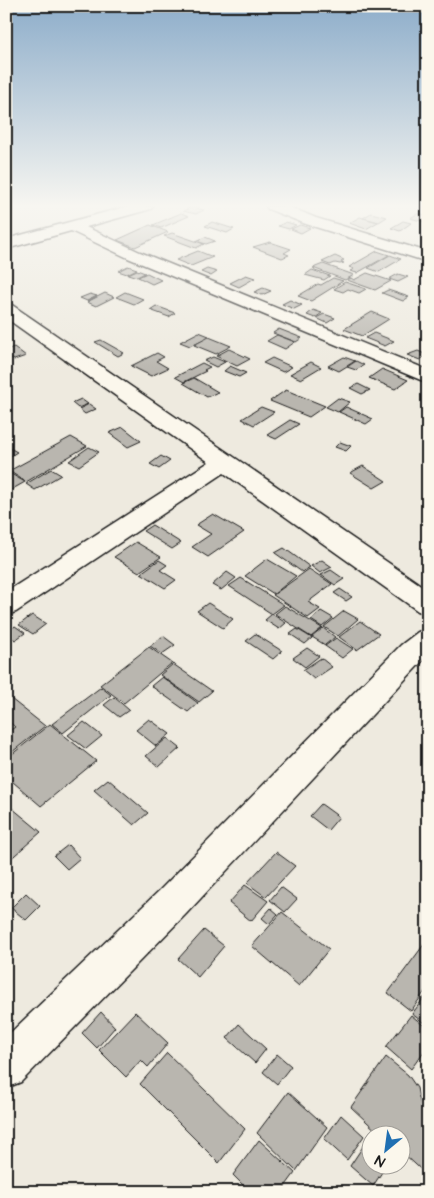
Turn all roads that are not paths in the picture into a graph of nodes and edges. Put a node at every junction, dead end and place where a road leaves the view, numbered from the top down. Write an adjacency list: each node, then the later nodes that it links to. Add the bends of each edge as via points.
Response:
1 (151, 262): 3 (street)
2 (6, 309): 4 (street)
3 (428, 377)
4 (223, 462): 5 (street); 6 (street)
5 (428, 604)
6 (6, 605)
7 (428, 639): 8 (street, via 173,902)
8 (6, 1067)

